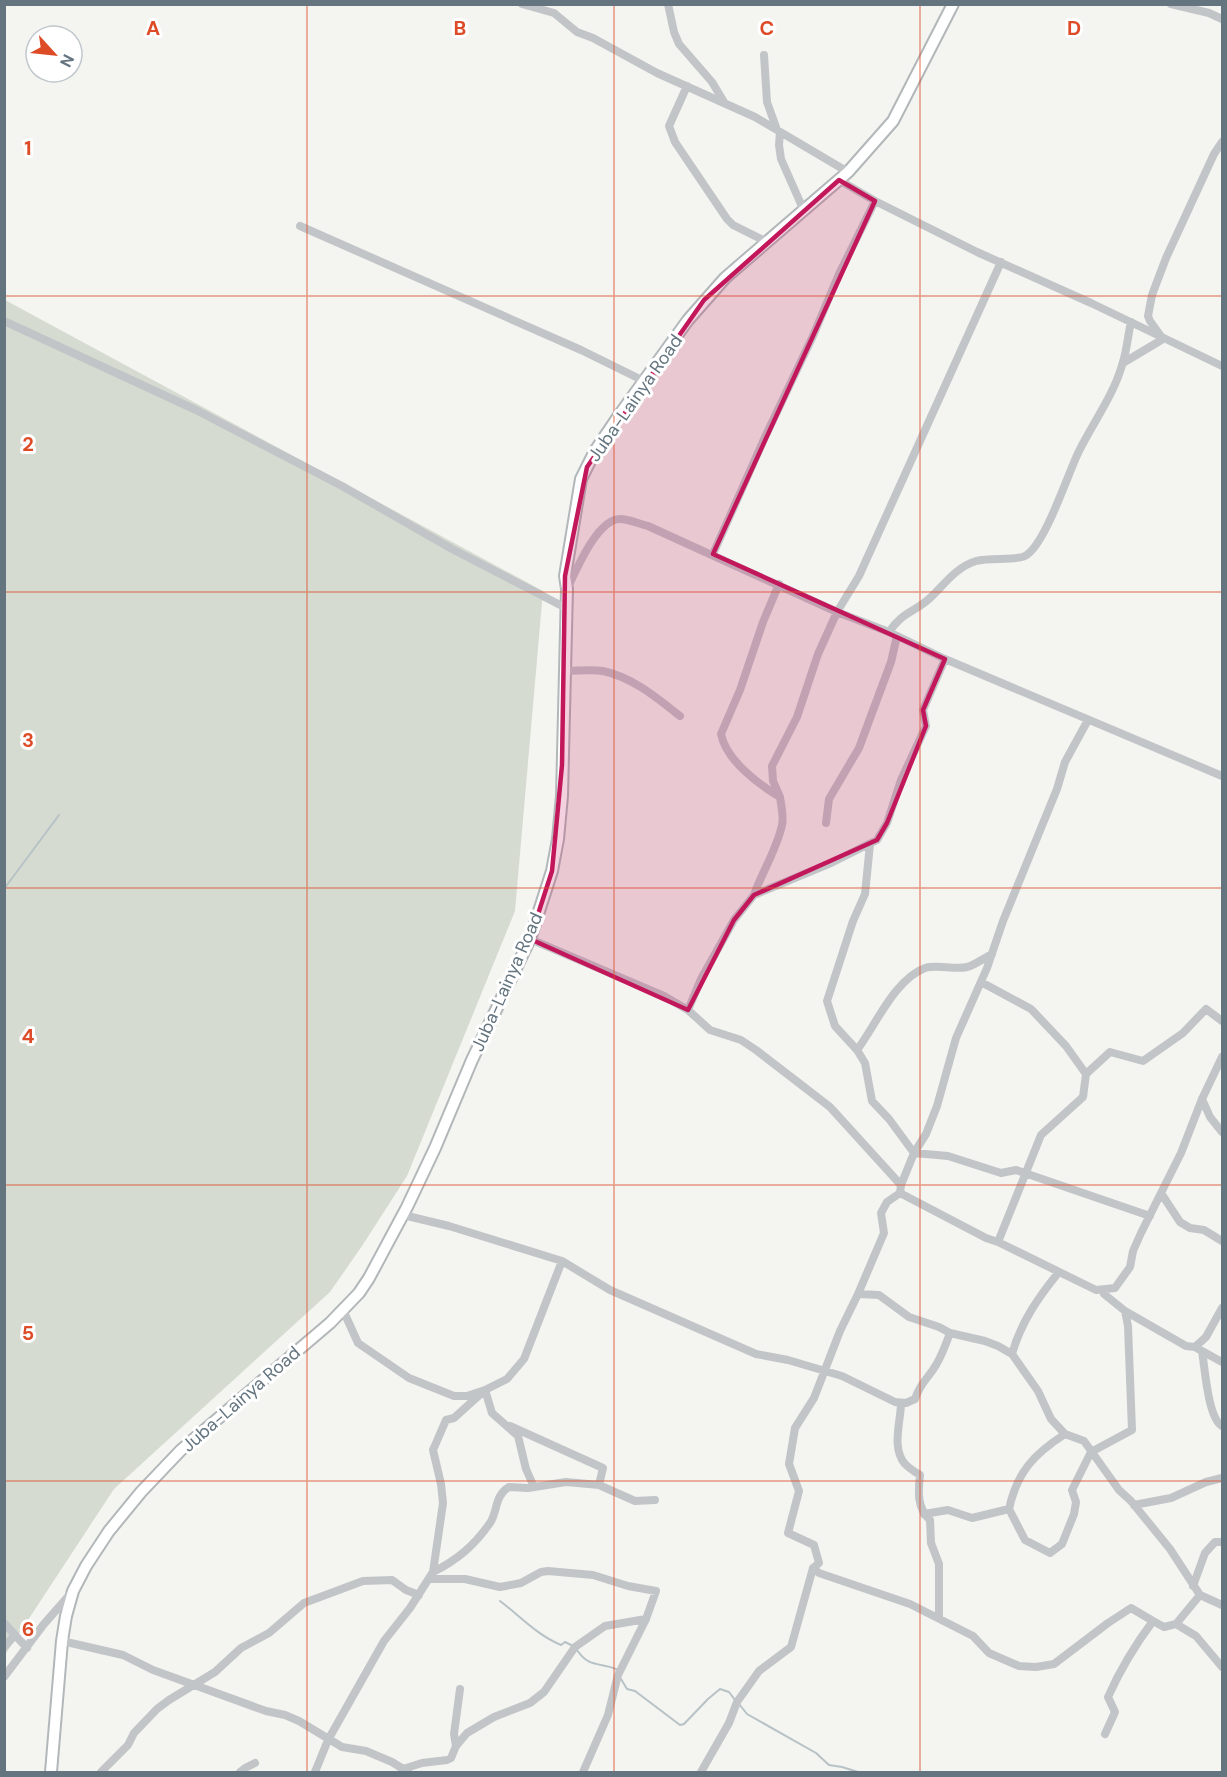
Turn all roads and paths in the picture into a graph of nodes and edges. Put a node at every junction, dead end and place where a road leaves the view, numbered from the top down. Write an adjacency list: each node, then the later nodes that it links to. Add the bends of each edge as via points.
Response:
1 (522, 4): 7 (street, via 554,13 577,32)
2 (668, 4): 8 (street, via 679,44)
3 (953, 4): 11 (main road, Juba-Lainya Road, via 893,121)
4 (1171, 4): 5 (street)
5 (1222, 19)
6 (764, 56): 9 (street, via 767,102)
7 (687, 86): 8 (street); 16 (street, via 669,126 675,142 727,219)
8 (724, 102): 9 (street)
9 (779, 131): 11 (street); 14 (street, via 781,159)
10 (1222, 142): 20 (street, via 1152,295 1148,316)
11 (848, 172): 12 (main road, Juba-Lainya Road)
12 (839, 180): 13 (street); 14 (main road, Juba-Lainya Road)
13 (875, 201): 17 (street); 24 (street)
14 (804, 211): 16 (main road, Juba-Lainya Road)
15 (300, 226): 23 (street)
16 (767, 242): 23 (main road, Juba-Lainya Road, via 704,300)
17 (1000, 262): 19 (street); 28 (street, via 859,576)
18 (4, 321): 27 (street, via 206,415)
19 (1131, 322): 20 (street); 21 (street)
20 (1163, 339): 21 (street); 22 (street)
21 (1123, 363): 29 (street, via 1108,402 1080,448 1035,546 1023,557 991,558 964,566 921,605 901,616)
22 (1222, 366)
23 (644, 381): 26 (main road, Juba-Lainya Road, via 599,445 581,479 567,554)
24 (713, 554): 25 (street); 26 (street, via 648,526 620,519 611,521 596,536)
25 (779, 584): 28 (street); 35 (street, via 721,734 726,748 748,775)
26 (567, 589): 27 (main road, Juba-Lainya Road)
27 (566, 608): 31 (main road, Juba-Lainya Road)
28 (837, 612): 29 (street); 35 (street, via 797,717 772,766)
29 (893, 634): 30 (street); 36 (street, via 893,654 868,726 830,799)
30 (945, 659): 33 (street); 37 (street, via 923,710 926,726 901,780 887,823 878,840)
31 (565, 670): 32 (street, via 612,674 654,695); 39 (main road, Juba-Lainya Road, via 558,839)
32 (680, 716)
33 (1089, 720): 34 (street); 40 (street, via 1065,762)
34 (1222, 776)
35 (780, 797): 38 (street, via 783,822)
36 (826, 823)
37 (870, 844): 38 (street); 44 (street, via 865,894 827,1000 835,1026)
38 (754, 895): 42 (street, via 734,920)
39 (530, 939): 42 (street); 53 (main road, Juba-Lainya Road)
40 (992, 954): 41 (street); 44 (street, via 968,967 926,968 904,982)
41 (981, 982): 46 (street, via 1031,1009); 49 (street, via 957,1038 937,1106)
42 (688, 1010): 51 (street, via 711,1030 741,1040 756,1050 830,1107)
43 (1222, 1021): 46 (street, via 1206,1009 1183,1033 1143,1061 1110,1052)
44 (857, 1050): 49 (street, via 865,1063 872,1101)
45 (1222, 1057): 47 (street)
46 (1086, 1074): 50 (street, via 1083,1097 1041,1135)
47 (1202, 1099): 48 (street); 52 (street)
48 (1222, 1132)
49 (914, 1153): 50 (street, via 948,1156 1001,1173); 51 (street)
50 (1025, 1173): 54 (street); 56 (street)
51 (900, 1188): 56 (street); 60 (street, via 881,1213 885,1233)
52 (1161, 1193): 54 (street); 55 (street, via 1180,1222)
53 (403, 1215): 57 (street); 62 (main road, Juba-Lainya Road, via 369,1278)
54 (1150, 1216): 59 (street, via 1133,1251 1130,1267 1114,1288)
55 (1222, 1241)
56 (998, 1242): 58 (street)
57 (562, 1261): 68 (street, via 610,1290 756,1354); 69 (street, via 524,1359 507,1379)
58 (1058, 1273): 59 (street); 66 (street, via 1032,1308)
59 (1102, 1290): 63 (street)
60 (858, 1294): 64 (street, via 879,1295 909,1317); 68 (street)
61 (1222, 1308): 65 (street)
62 (343, 1310): 69 (street, via 358,1343 409,1378 454,1396); 86 (main road, Juba-Lainya Road, via 181,1450 109,1531)
63 (1125, 1311): 65 (street); 74 (street, via 1132,1430)
64 (950, 1333): 66 (street, via 992,1344); 70 (street, via 915,1399)
65 (1198, 1349): 67 (street); 72 (street, via 1211,1407)
66 (1012, 1354): 73 (street, via 1038,1391 1051,1419)
67 (1222, 1362)
68 (823, 1371): 70 (street); 83 (street, via 814,1398 795,1428 789,1464 799,1491 788,1533 814,1545 819,1563)
69 (485, 1390): 71 (street, via 492,1413); 84 (street, via 454,1418 446,1420 433,1450 443,1503)
70 (901, 1403): 81 (street, via 896,1443 903,1463 920,1475 917,1494)
71 (501, 1422): 76 (street, via 603,1468); 77 (street, via 518,1436)
72 (1222, 1426)
73 (1065, 1434): 74 (street, via 1084,1441); 80 (street, via 1043,1448 1027,1466 1014,1488)
74 (1091, 1452): 79 (street); 80 (street, via 1072,1490 1074,1514 1062,1544 1050,1552 1025,1540)
75 (1222, 1478): 79 (street, via 1171,1498)
76 (600, 1485): 77 (street, via 566,1482); 78 (street, via 635,1502)
77 (534, 1487): 84 (street, via 509,1487 503,1491 484,1530 460,1557)
78 (656, 1500)
79 (1134, 1504): 85 (street)
80 (1010, 1509): 81 (street, via 972,1518 948,1510)
81 (924, 1514): 90 (street, via 930,1520 931,1543 939,1564)
82 (1222, 1542): 85 (street, via 1215,1542 1205,1553)
83 (813, 1568): 90 (street); 113 (street, via 791,1647 759,1671 737,1702)
84 (432, 1576): 88 (street); 91 (street, via 500,1587 548,1571 593,1575 656,1591)
85 (1193, 1586): 87 (street)
86 (73, 1591): 96 (main road, Juba-Lainya Road); 98 (street)
87 (1200, 1594): 89 (street); 94 (street)
88 (419, 1595): 101 (street, via 392,1580 363,1581 304,1602 269,1633 241,1648); 104 (street, via 384,1641)
89 (1222, 1605)
90 (939, 1618): 92 (street, via 973,1636 989,1653 1019,1666 1036,1667 1054,1664 1131,1608)
91 (646, 1619): 105 (street, via 605,1626 575,1647 544,1692 530,1703 466,1733); 112 (street, via 618,1675 608,1715)
92 (1153, 1621): 94 (street, via 1164,1627); 103 (street, via 1108,1697 1115,1712)
93 (4, 1623): 95 (street)
94 (1176, 1624): 99 (street, via 1196,1636)
95 (15, 1635): 97 (street); 98 (street)
96 (62, 1641): 101 (street, via 123,1655); 108 (main road, Juba-Lainya Road)
97 (4, 1647)
98 (27, 1648): 100 (street)
99 (1222, 1667)
100 (4, 1677)
101 (196, 1685): 104 (street, via 285,1715); 109 (street, via 157,1709)
102 (460, 1689): 105 (street)
103 (1105, 1734)
104 (328, 1740): 107 (street, via 373,1754); 111 (street)
105 (456, 1746): 107 (street, via 451,1758 422,1763)
106 (255, 1763): 110 (street)
107 (406, 1771)
108 (51, 1773)
109 (101, 1773)
110 (240, 1773)
111 (315, 1773)
112 (583, 1773)
113 (701, 1773)

